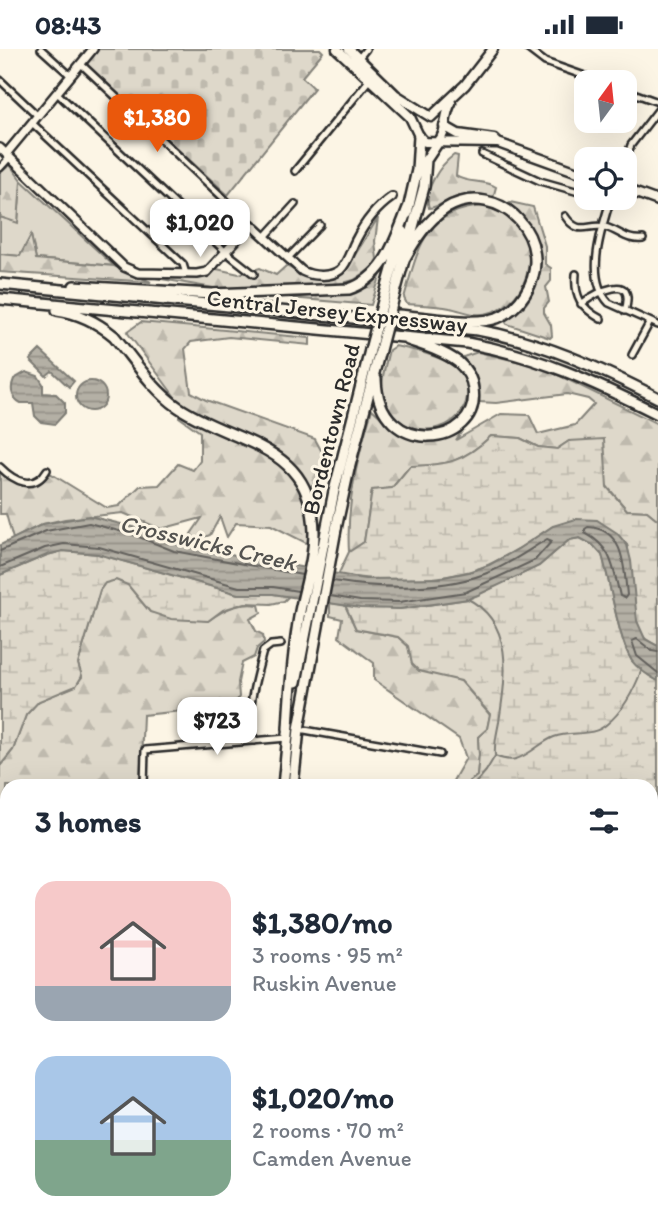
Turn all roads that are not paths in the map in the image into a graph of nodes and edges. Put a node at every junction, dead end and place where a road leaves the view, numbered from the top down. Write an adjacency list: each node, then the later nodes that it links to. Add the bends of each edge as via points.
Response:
1 (41, 49): 11 (street)
2 (93, 49): 9 (street)
3 (337, 49): 8 (main road)
4 (349, 49): 8 (main road)
5 (366, 49): 8 (street)
6 (493, 49): 16 (main road)
7 (528, 49): 10 (street, via 545,62)
8 (356, 61): 12 (main road)
9 (81, 64): 11 (street); 40 (street)
10 (574, 72)
11 (71, 76): 14 (street)
12 (371, 77): 20 (main road); 23 (main road, via 411,117); 30 (street)
13 (0, 80): 19 (street)
14 (57, 93): 19 (street); 45 (street)
15 (637, 94): 17 (street)
16 (454, 97): 20 (main road); 22 (main road)
17 (658, 102)
18 (658, 110): 26 (street)
19 (37, 116): 21 (street)
20 (431, 117): 22 (main road); 23 (main road, via 421,122)
21 (32, 123): 27 (street); 48 (street, via 183,264)
22 (444, 125): 24 (main road); 25 (main road, via 458,134)
23 (419, 134): 24 (main road, via 429,143); 37 (highway, Bordentown Road)
24 (438, 142): 25 (main road); 47 (highway, Bordentown Road, via 426,160 424,187)
25 (498, 143): 31 (main road)
26 (630, 147)
27 (5, 153): 29 (street); 48 (street, via 124,267)
28 (482, 154): 32 (street, via 540,181)
29 (0, 168)
30 (295, 171)
31 (574, 171)
32 (574, 191)
33 (637, 194): 35 (main road)
34 (392, 197): 46 (street, via 377,207 341,269 332,274 307,274)
35 (658, 201)
36 (295, 204): 43 (street)
37 (408, 208): 51 (highway, via 381,267 364,283 349,289 212,294); 54 (highway, Bordentown Road)
38 (608, 210): 42 (street)
39 (565, 216): 42 (street, via 581,228)
40 (251, 224): 43 (street); 45 (street)
41 (320, 225): 46 (street)
42 (603, 226): 44 (street, via 626,238); 52 (street, via 596,267)
43 (265, 237): 46 (street)
44 (643, 239)
45 (226, 252): 48 (street, via 206,272); 49 (street)
46 (288, 258)
47 (405, 258): 54 (highway, Bordentown Road); 56 (highway, via 438,214 475,201 501,206 520,220 530,235 534,275 523,298 490,320)
48 (187, 274)
49 (254, 274)
50 (576, 274): 55 (street)
51 (0, 284): 56 (highway, Central Jersey Expressway)
52 (601, 291): 55 (street); 57 (street, via 609,303); 57 (street, via 623,290)
53 (0, 300): 61 (highway, Central Jersey Expressway); 69 (highway, via 66,311 95,322 114,336 171,402 281,459 301,484 311,509)
54 (388, 302): 62 (highway, Bordentown Road, bridge)
55 (581, 304): 58 (street)
56 (255, 307): 65 (highway, Central Jersey Expressway, via 495,333 573,357)
57 (625, 311): 59 (street)
58 (601, 319)
59 (650, 321): 60 (street); 63 (street)
60 (658, 324)
61 (390, 334): 64 (highway, via 443,353 463,367 473,387 470,413 443,434 407,432 388,419 380,406); 66 (highway, Central Jersey Expressway, via 467,343 532,358 579,375)
62 (375, 350): 64 (highway, Bordentown Road); 69 (highway, Bordentown Road)
63 (632, 355)
64 (375, 368): 71 (highway, Bordentown Road, via 349,469)
65 (658, 398)
66 (658, 414)
67 (0, 467): 68 (street, via 25,483 41,479)
68 (47, 470)
69 (314, 566): 72 (highway)
70 (281, 644): 73 (street, via 267,647 260,663 250,719)
71 (299, 729): 74 (street); 77 (highway, Bordentown Road)
72 (287, 734): 73 (street); 76 (highway)
73 (255, 741): 75 (street, via 145,750)
74 (440, 754)
75 (144, 779)
76 (284, 779)
77 (294, 779)

